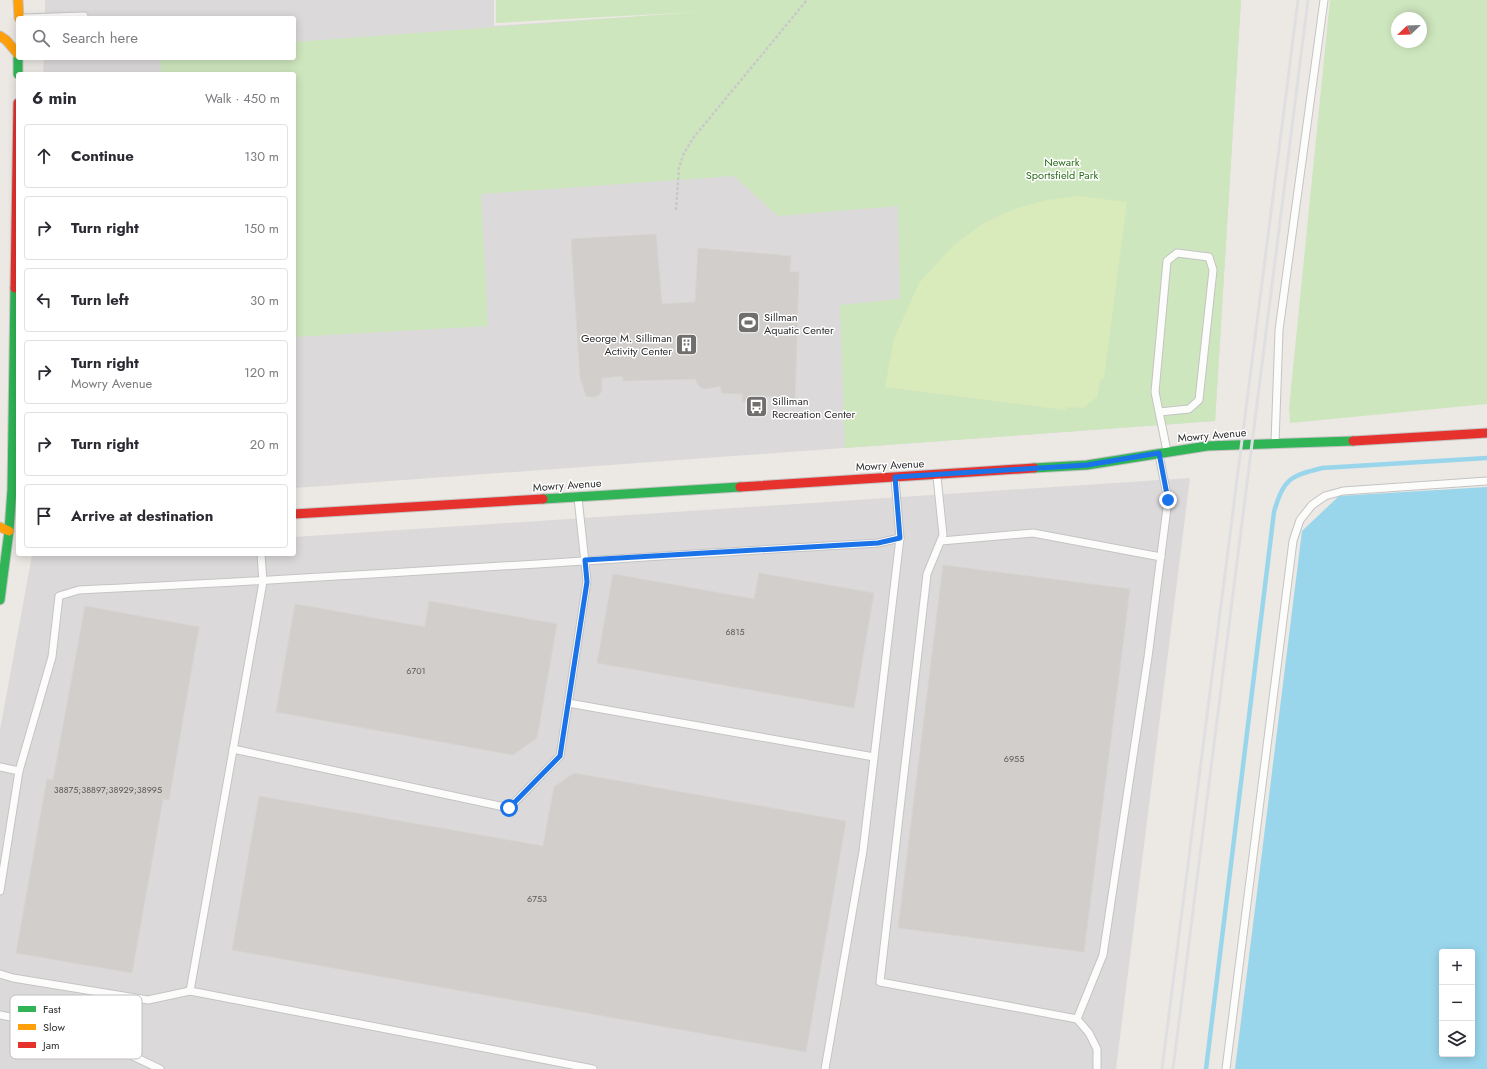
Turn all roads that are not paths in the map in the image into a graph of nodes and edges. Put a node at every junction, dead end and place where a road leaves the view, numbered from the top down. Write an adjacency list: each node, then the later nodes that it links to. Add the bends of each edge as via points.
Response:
1 (18, 0): 3 (main road)
2 (1324, 0): 11 (lane, via 1279,330)
3 (19, 16)
4 (0, 36): 5 (main road)
5 (16, 52)
6 (18, 60): 7 (main road)
7 (18, 72)
8 (16, 343): 19 (main road)
9 (1159, 412): 9 (lane, via 1156,392 1167,261 1177,253 1209,257 1213,270 1199,400 1189,409); 12 (lane)
10 (1487, 433): 11 (main road, Mowry Avenue)
11 (1275, 443): 12 (main road, Mowry Avenue, via 1207,446)
12 (1163, 452): 13 (main road, Mowry Avenue, via 1087,465); 24 (lane, via 1168,500)
13 (937, 474): 14 (main road, Mowry Avenue); 22 (lane, via 943,535)
14 (895, 477): 16 (main road, Mowry Avenue); 21 (lane)
15 (1487, 481): 47 (lane, via 1343,491 1325,496 1312,505 1300,520 1293,541)
16 (578, 496): 17 (main road, Mowry Avenue); 25 (lane)
17 (296, 514)
18 (0, 526): 19 (main road)
19 (14, 531): 20 (main road); 27 (main road)
20 (0, 534)
21 (900, 538): 25 (lane, via 878,543); 30 (lane)
22 (941, 541): 24 (lane, via 1033,533); 40 (lane, via 926,574 880,982)
23 (261, 556): 26 (lane)
24 (1161, 557): 40 (lane, via 1103,955)
25 (585, 560): 26 (lane); 28 (lane, via 587,582)
26 (263, 582): 29 (lane); 32 (lane, via 79,590 59,596 52,657)
27 (0, 600)
28 (568, 703): 29 (lane, via 560,756 509,808); 30 (lane)
29 (233, 749): 35 (lane)
30 (874, 757): 45 (lane, via 863,851)
31 (0, 767): 32 (lane)
32 (19, 771): 33 (lane)
33 (0, 891)
34 (0, 974): 36 (lane)
35 (190, 991): 37 (lane); 44 (lane)
36 (117, 995)
37 (142, 999)
38 (0, 1016): 39 (lane)
39 (10, 1018)
40 (1077, 1019): 46 (lane, via 1090,1033 1097,1049)
41 (135, 1059): 42 (lane)
42 (151, 1067): 43 (lane)
43 (160, 1069)
44 (593, 1069)
45 (825, 1069)
46 (1097, 1069)
47 (1226, 1069)

